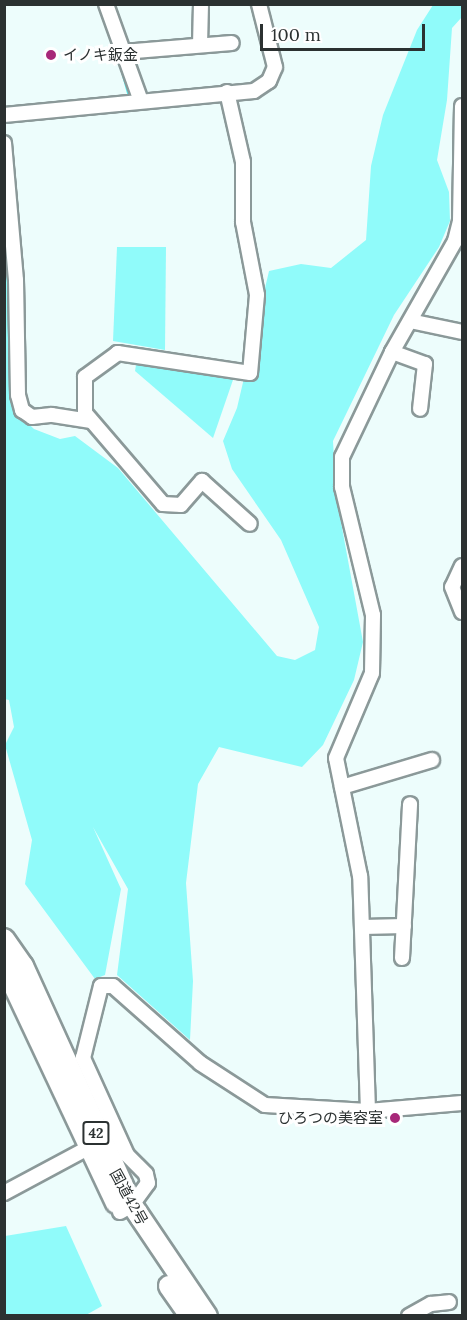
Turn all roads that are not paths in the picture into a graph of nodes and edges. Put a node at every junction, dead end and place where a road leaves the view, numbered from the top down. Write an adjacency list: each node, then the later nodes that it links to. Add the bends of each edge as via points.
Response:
1 (106, 4): 6 (street)
2 (201, 4): 5 (street)
3 (259, 4): 7 (street, via 275,67 269,81 254,91)
4 (232, 43): 5 (street)
5 (200, 45): 6 (street)
6 (123, 52): 8 (street)
7 (227, 92): 8 (street); 16 (street, via 243,162 243,222 257,295 250,373 118,353 85,377 85,413)
8 (141, 101): 10 (street)
9 (462, 106): 12 (street, via 457,231)
10 (4, 115)
11 (4, 143): 16 (street, via 16,280 20,402 32,417 52,415)
12 (410, 321): 13 (street); 14 (street)
13 (462, 332)
14 (392, 352): 15 (street, via 425,364); 21 (street, via 342,457 342,487 373,615 372,673 336,758)
15 (420, 409)
16 (91, 421): 17 (street, via 163,504 181,505 202,481)
17 (250, 524)
18 (462, 566): 19 (street, via 452,587)
19 (462, 612)
20 (432, 760): 21 (street)
21 (342, 787): 24 (street, via 360,876)
22 (410, 804): 23 (street)
23 (404, 926): 24 (street); 26 (street)
24 (363, 927): 29 (street, via 361,970)
25 (4, 939): 32 (highway, 国道42号 / 42, via 23,966)
26 (402, 958)
27 (4, 965): 30 (highway, 国道42号 / 42)
28 (462, 1103): 29 (street)
29 (368, 1111): 32 (street, via 265,1105 200,1063 113,986 101,986 83,1058 127,1155 146,1174 148,1183)
30 (88, 1148): 31 (street); 32 (highway, 国道42号 / 42)
31 (4, 1193)
32 (126, 1209): 34 (highway, 国道42号 / 42); 35 (highway, 国道42号 / 42)
33 (449, 1302): 36 (street, via 431,1304)
34 (190, 1316)
35 (207, 1316)
36 (409, 1316)

